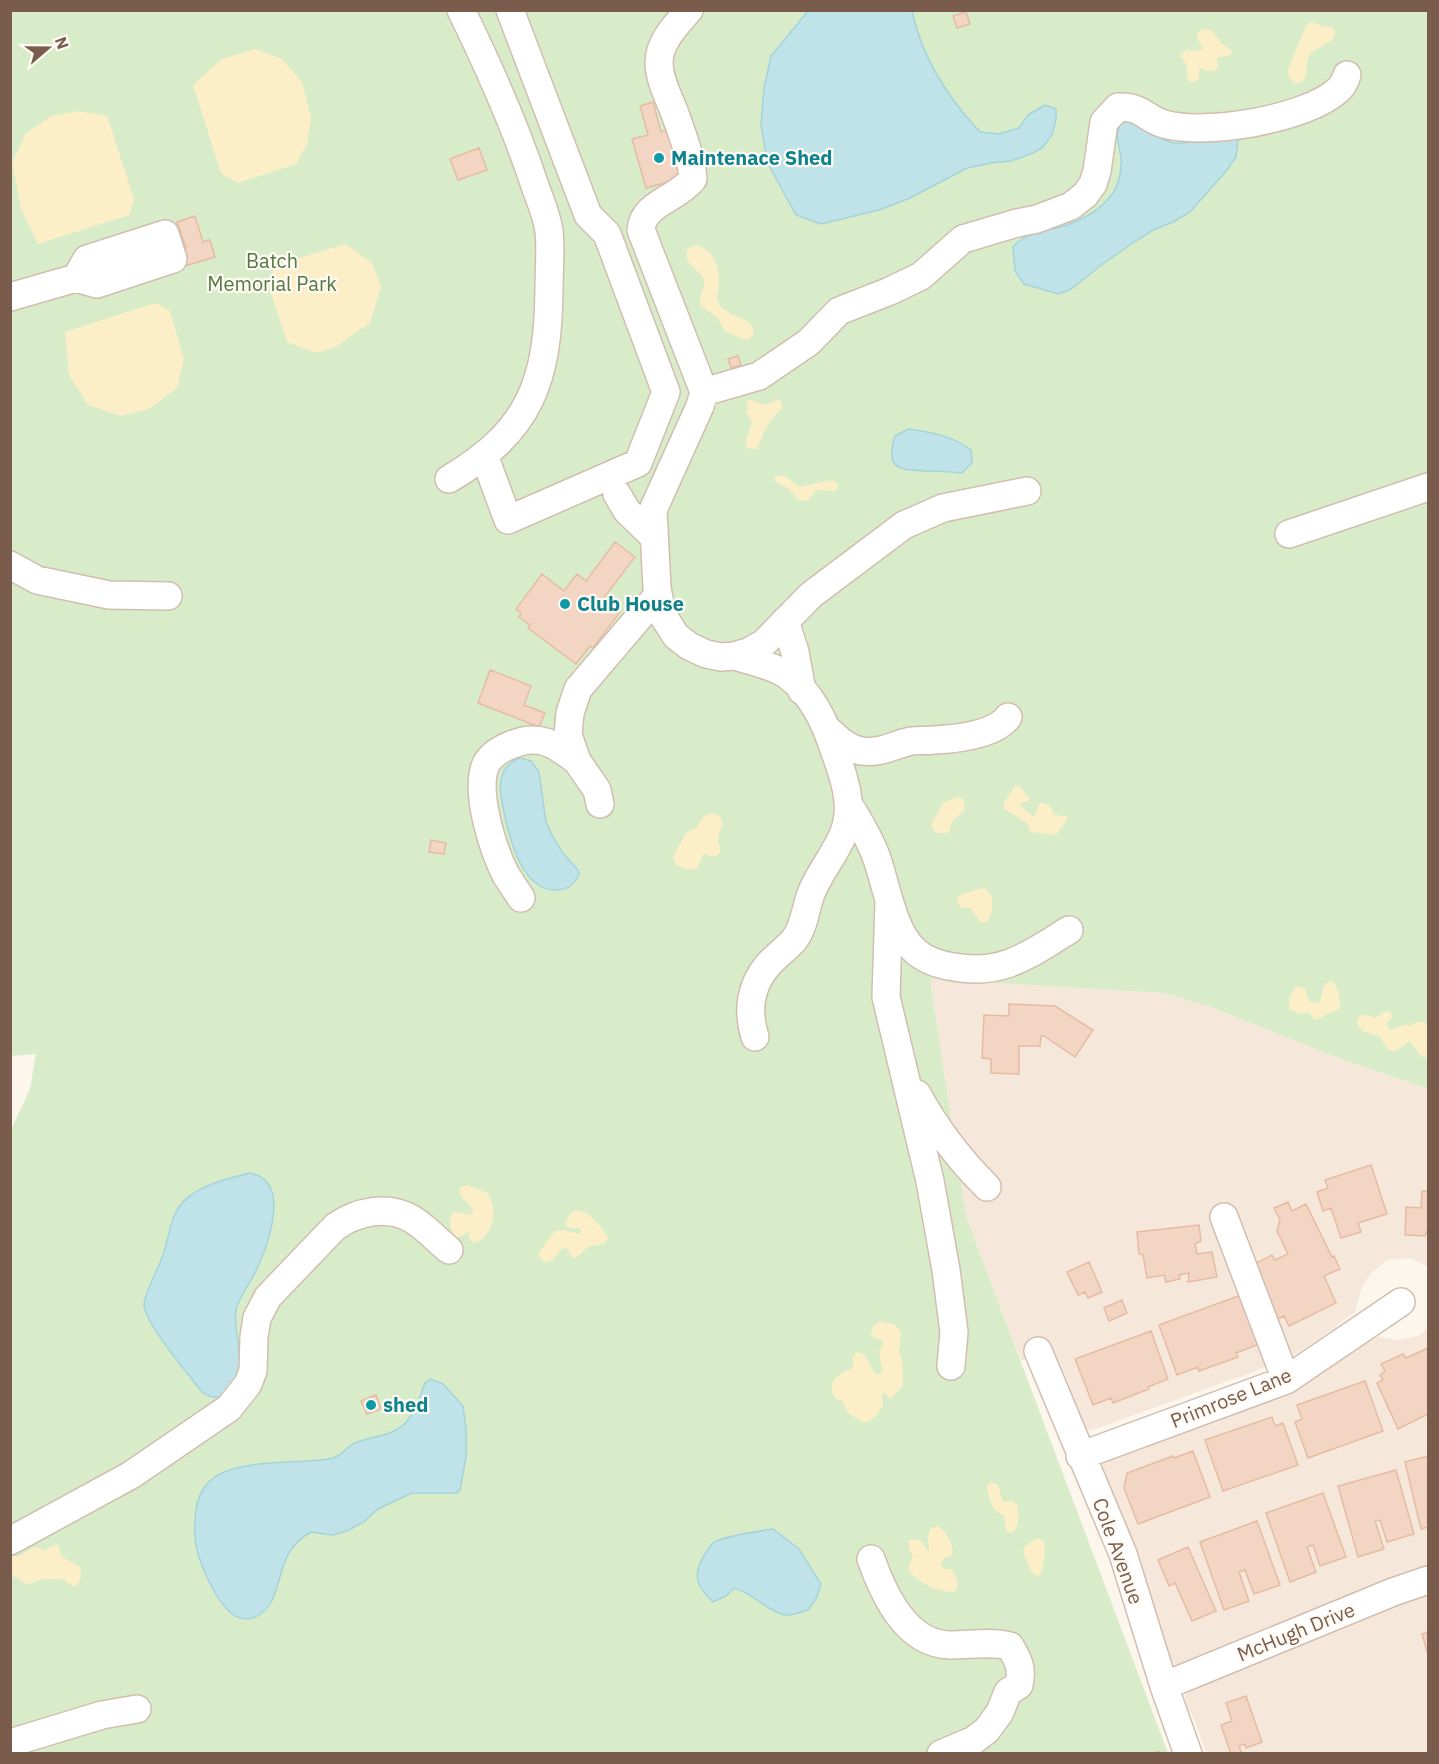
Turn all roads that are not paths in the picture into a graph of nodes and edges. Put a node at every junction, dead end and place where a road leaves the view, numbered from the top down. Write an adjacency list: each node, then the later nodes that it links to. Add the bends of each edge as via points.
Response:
1 (461, 10): 8 (street, via 517,133 549,229 548,325 541,372 530,401 508,435)
2 (510, 10): 8 (street, via 588,215 607,234 666,392 638,463 508,520)
3 (689, 10): 7 (street, via 664,42 658,61 691,161 693,179 650,210 642,220 642,230)
4 (1347, 75): 7 (street, via 1336,92 1309,108 1282,117 1228,125 1163,124 1130,106 1118,107 1104,122 1098,171 1085,195 1071,206 963,239 921,276 839,310 809,342 759,376)
5 (76, 278): 6 (street)
6 (10, 297)
7 (704, 392): 14 (street, via 653,510)
8 (484, 455): 9 (street)
9 (449, 479)
10 (1428, 487): 13 (street)
11 (1027, 491): 18 (street, via 943,508 904,525 811,595)
12 (617, 494): 14 (street, via 627,511)
13 (1289, 534)
14 (654, 537): 16 (street)
15 (10, 565): 17 (street, via 37,580 109,595)
16 (658, 595): 19 (street, via 662,614 676,636 706,654); 23 (street, via 578,689 568,735)
17 (168, 596)
18 (785, 621): 19 (street, via 764,643); 20 (street)
19 (734, 656): 20 (street, via 779,671)
20 (802, 691): 22 (street)
21 (1008, 717): 22 (street, via 998,727 967,736 916,740 871,752 852,749)
22 (826, 728): 24 (street)
23 (577, 760): 25 (street, via 597,790); 26 (street, via 538,739 500,749 486,763 483,795 488,823 506,874)
24 (848, 803): 27 (street, via 876,856); 29 (street, via 850,814 843,836 812,891 801,929 754,987 750,1008)
25 (600, 804)
26 (521, 898)
27 (889, 901): 28 (street, via 912,949 945,966 1001,967); 30 (street, via 886,997)
28 (1069, 930)
29 (755, 1037)
30 (902, 1067): 31 (street, via 931,1120); 36 (street, via 930,1181 946,1270 954,1332)
31 (987, 1187)
32 (1224, 1217): 37 (street)
33 (449, 1250): 39 (street, via 411,1219 395,1214 379,1210 346,1219 268,1297 257,1318 253,1371 229,1408 131,1475)
34 (1401, 1302): 37 (street, Primrose Lane)
35 (1038, 1351): 38 (street, Cole Avenue)
36 (951, 1366)
37 (1286, 1380): 38 (street, Primrose Lane)
38 (1080, 1456): 42 (street, Cole Avenue, via 1123,1554)
39 (10, 1541)
40 (871, 1559): 45 (street, via 889,1601 915,1632 932,1642 948,1645 995,1642 1010,1646 1019,1662 1019,1685 1008,1692 987,1730)
41 (1428, 1580): 42 (street, McHugh Drive)
42 (1164, 1686): 46 (street, Cole Avenue)
43 (137, 1709): 44 (street, via 102,1714)
44 (10, 1743)
45 (941, 1754)
46 (1188, 1754)

